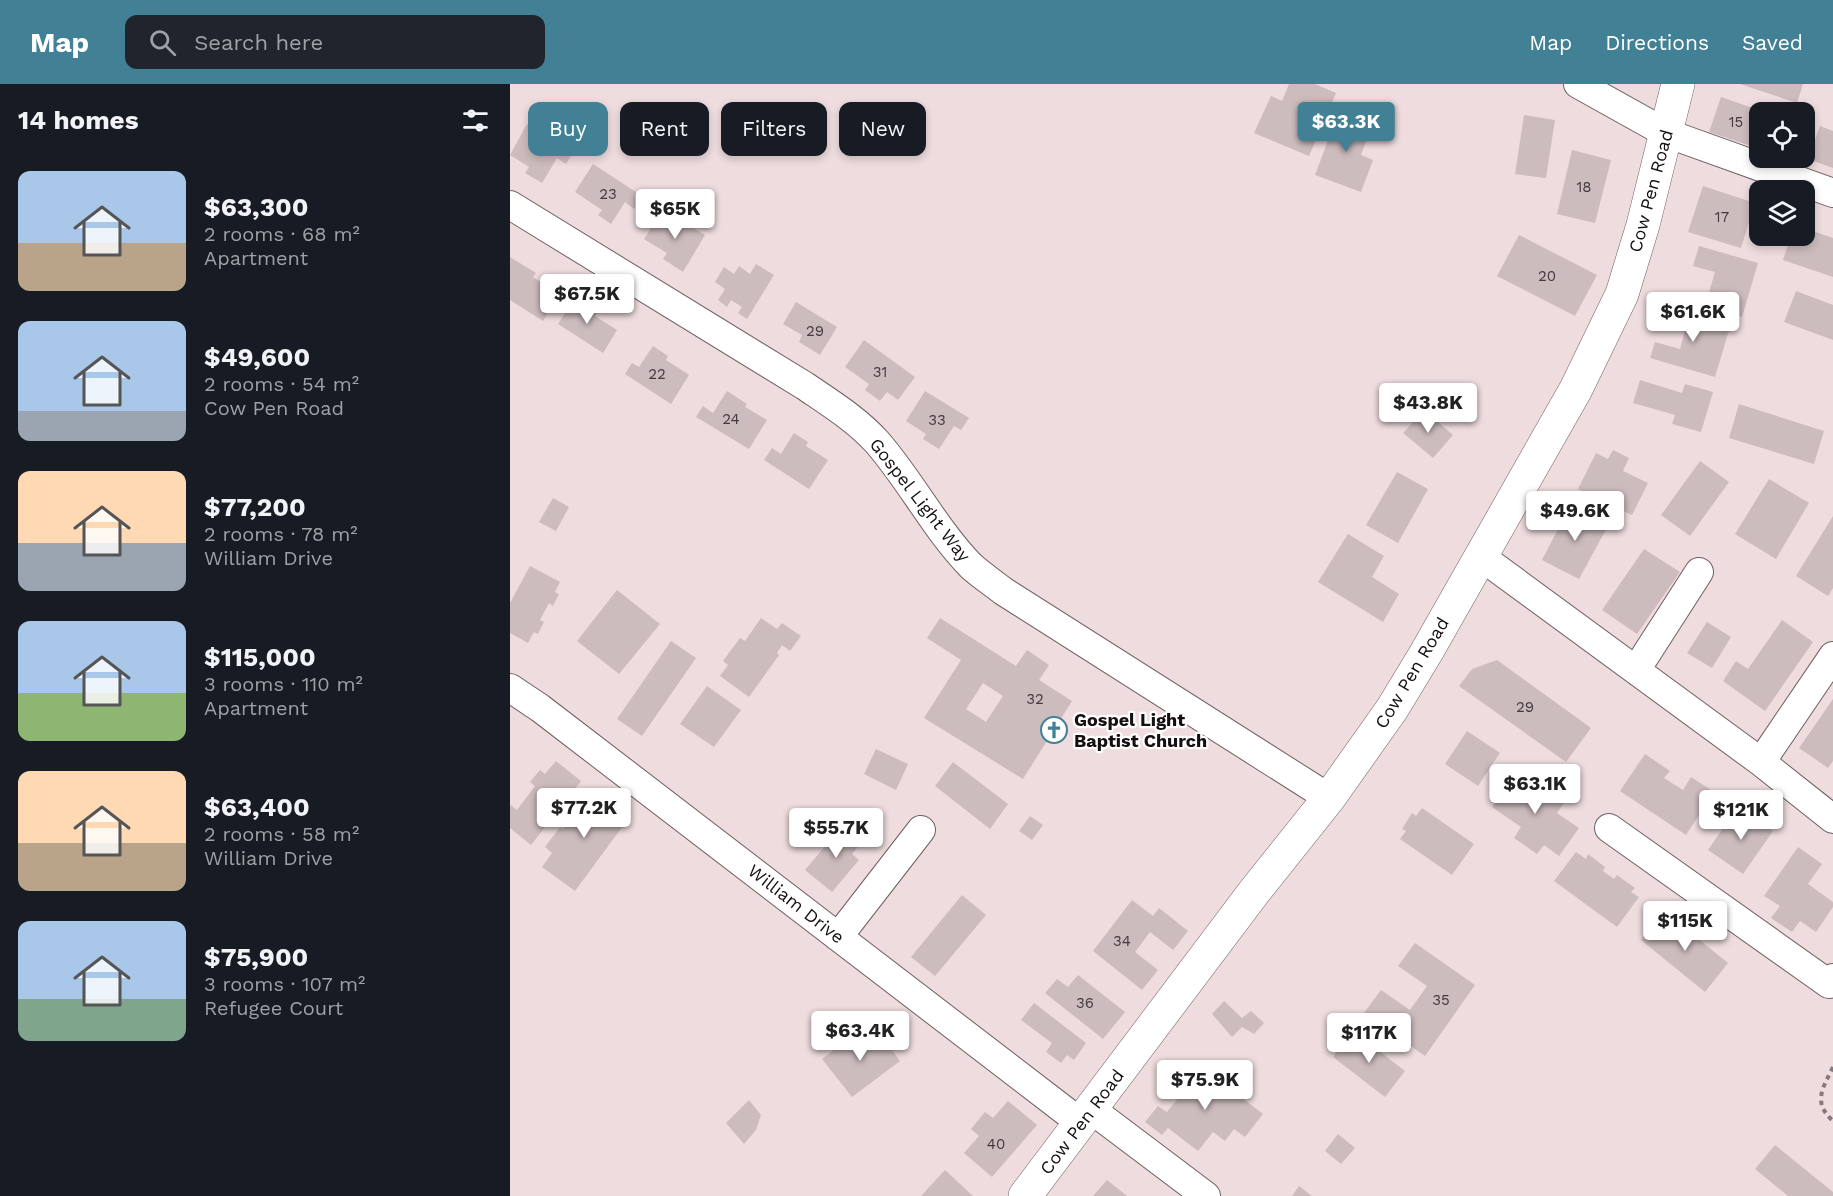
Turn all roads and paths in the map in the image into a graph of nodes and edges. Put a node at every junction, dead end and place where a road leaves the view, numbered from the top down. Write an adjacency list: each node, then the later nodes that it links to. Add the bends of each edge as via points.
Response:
1 (1578, 84): 3 (street)
2 (1678, 84): 3 (main road, Cow Pen Road)
3 (1666, 133): 4 (street); 6 (main road, Cow Pen Road, via 1622,294 1576,389)
4 (1833, 193)
5 (510, 206): 12 (street, Gospel Light Way, via 842,411 877,442 972,567 1011,596)
6 (1480, 555): 9 (street); 12 (main road, Cow Pen Road, via 1392,709)
7 (1699, 572): 9 (street)
8 (1833, 656): 11 (street)
9 (1636, 670): 11 (street)
10 (510, 688): 16 (street, William Drive)
11 (1761, 762): 13 (street)
12 (1329, 798): 19 (main road, Cow Pen Road)
13 (1833, 819)
14 (1609, 828): 17 (street, via 1829,984)
15 (921, 830): 16 (street)
16 (838, 937): 19 (street, William Drive)
17 (1833, 978)
18 (1833, 1066): 20 (path, via 1823,1087 1821,1103)
19 (1086, 1116): 21 (main road, Cow Pen Road); 22 (street, William Drive)
20 (1833, 1121)
21 (1025, 1196)
22 (1206, 1196)

